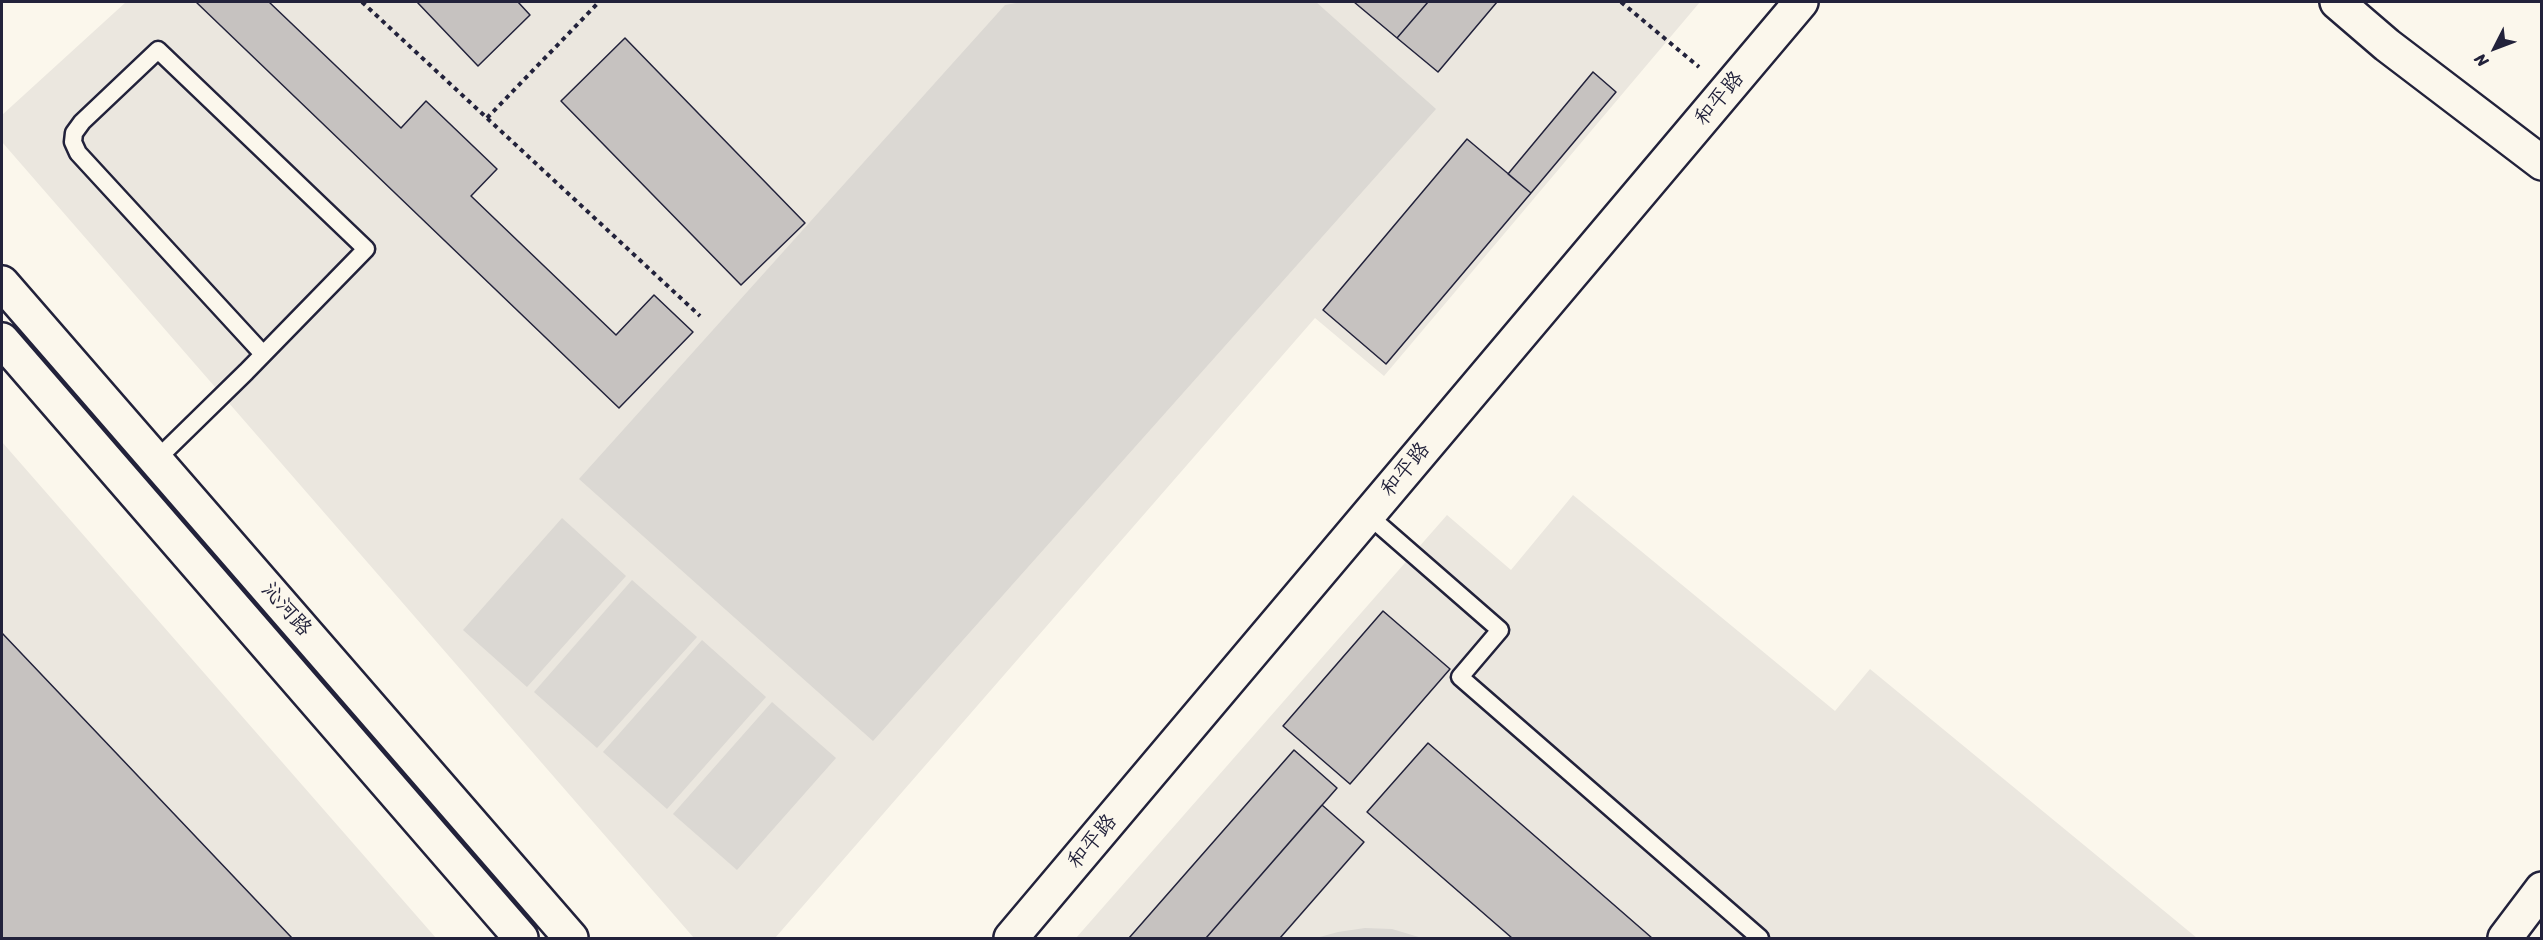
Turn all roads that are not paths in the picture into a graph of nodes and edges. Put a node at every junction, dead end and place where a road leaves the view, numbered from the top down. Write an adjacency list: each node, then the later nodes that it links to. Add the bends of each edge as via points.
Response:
1 (1802, 2): 8 (main road, 和平路)
2 (2337, 2): 3 (main road)
3 (2541, 163)
4 (2, 282): 7 (main road, 沁河路)
5 (2, 340): 10 (main road, 沁河路)
6 (263, 354): 6 (lane, via 78,153 73,142 82,122 158,50 366,249); 7 (lane)
7 (156, 460): 11 (main road, 沁河路)
8 (1368, 515): 12 (main road, 和平路); 13 (lane, via 1500,630 1460,677)
9 (2541, 889): 14 (main road)
10 (521, 939)
11 (571, 939)
12 (1011, 939)
13 (1760, 939)
14 (2505, 939)

